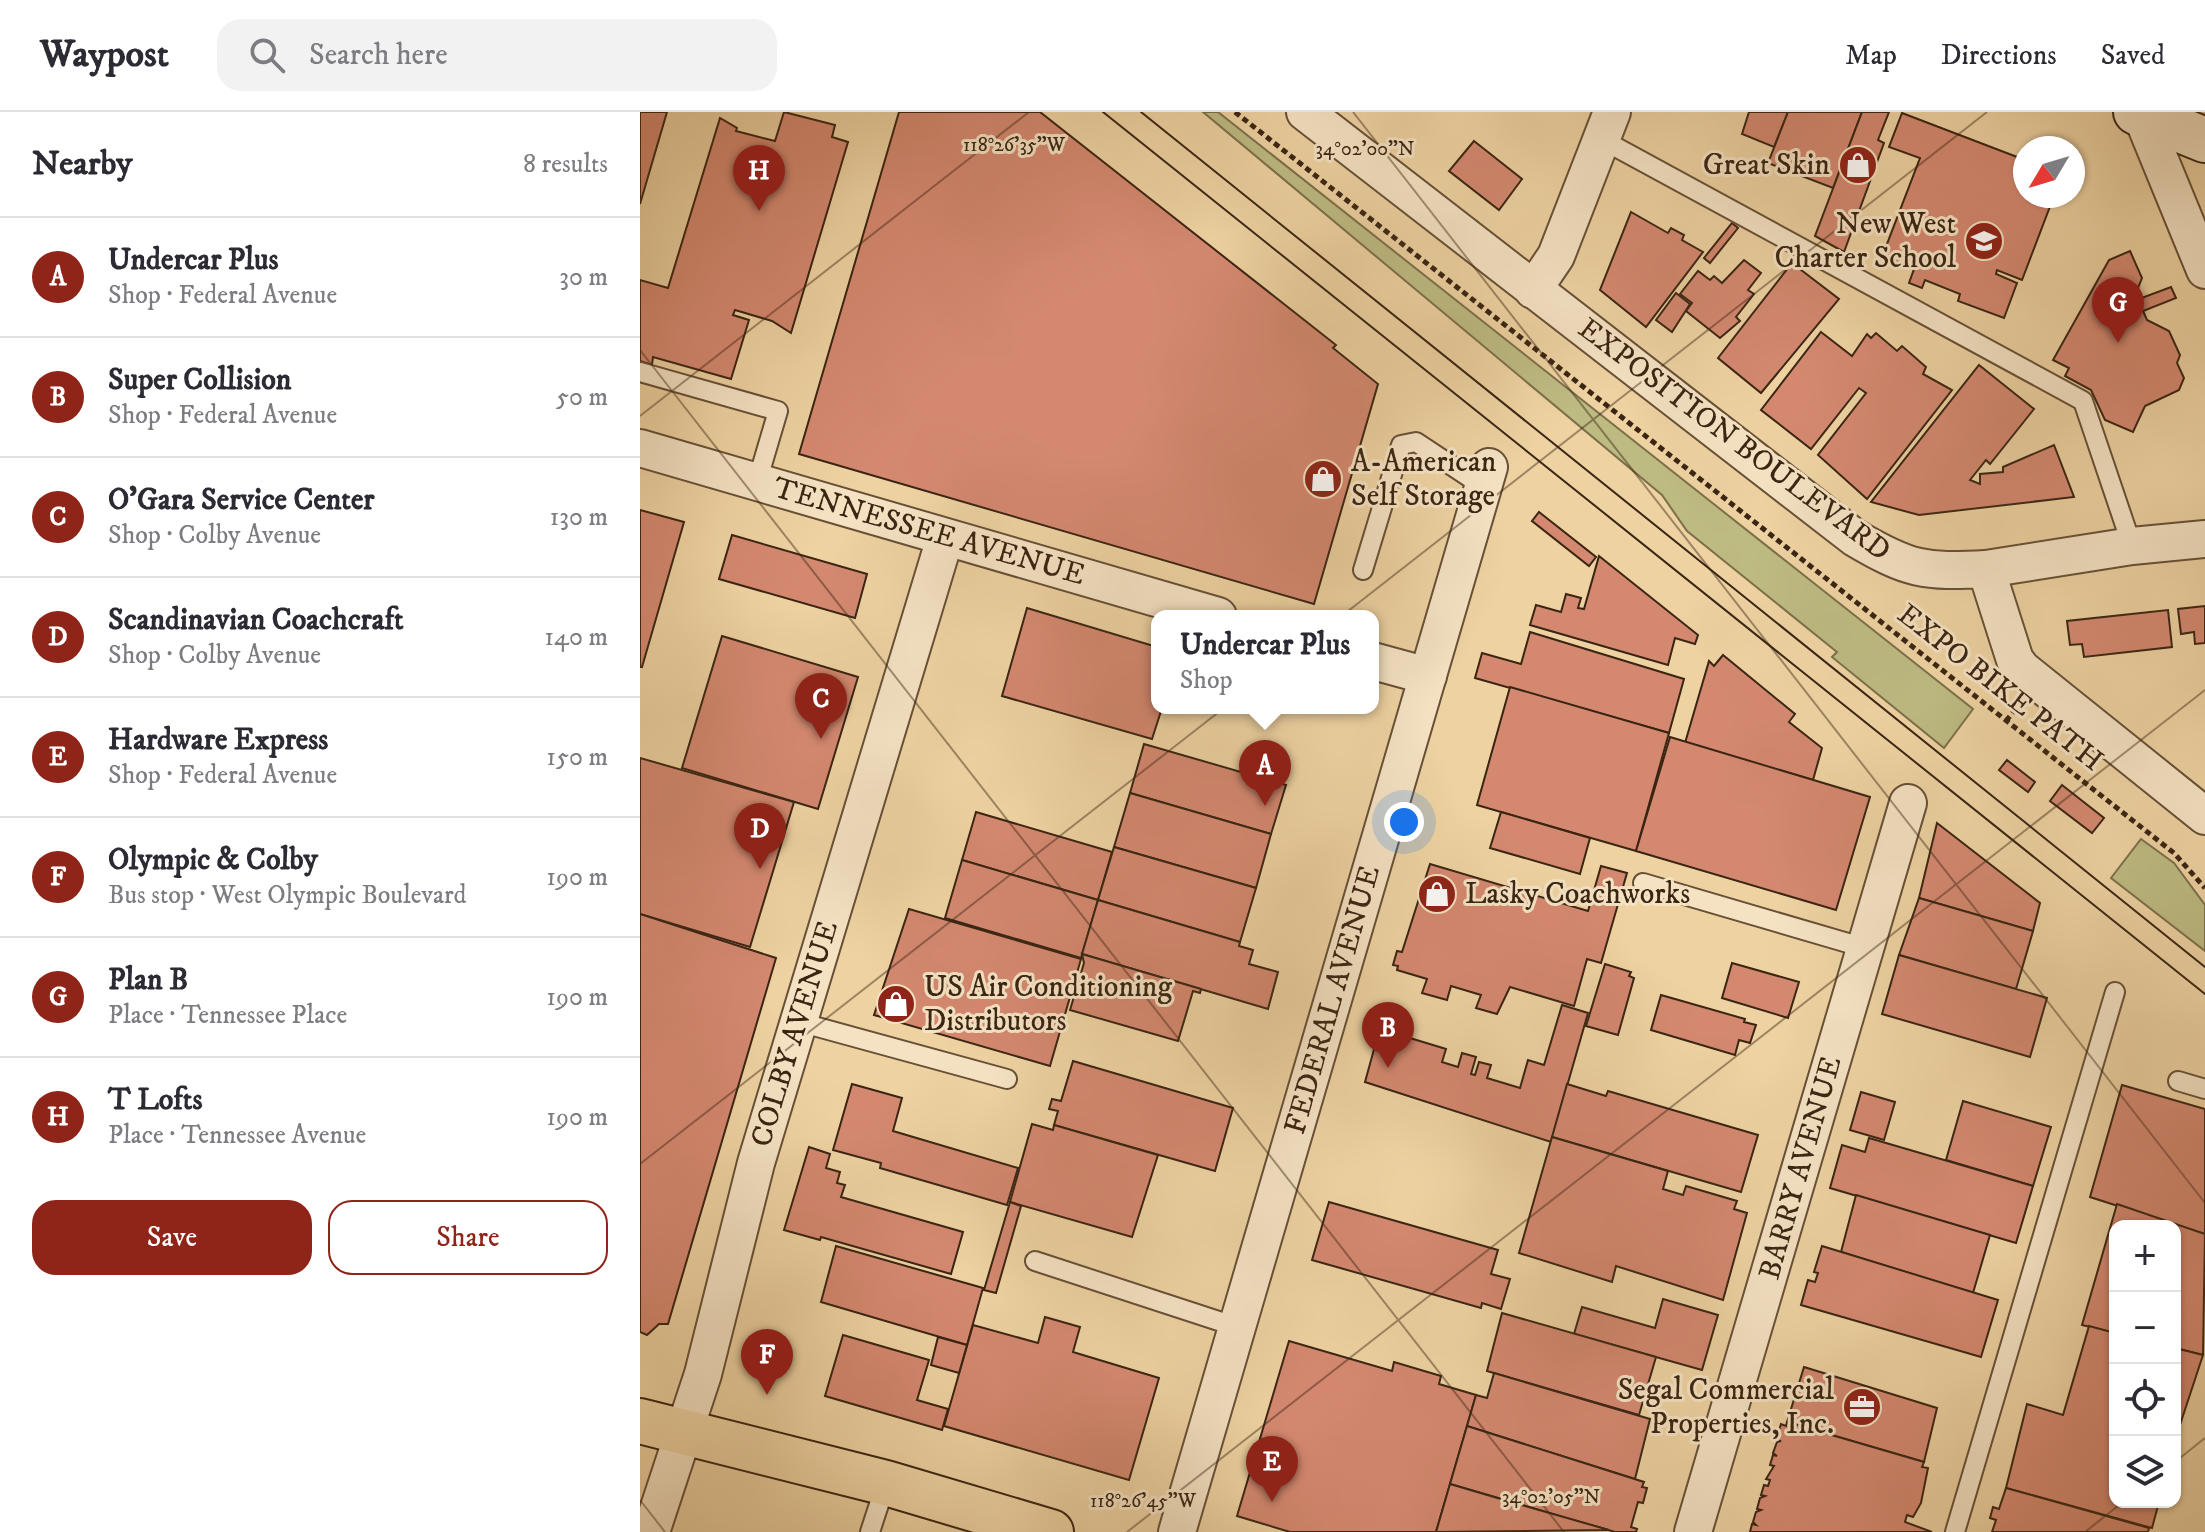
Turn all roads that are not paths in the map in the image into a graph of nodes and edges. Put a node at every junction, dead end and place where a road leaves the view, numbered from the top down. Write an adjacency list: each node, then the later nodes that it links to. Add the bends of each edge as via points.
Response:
1 (1305, 112): 6 (street, EXPOSITION BOULEVARD)
2 (2139, 113): 4 (main road); 5 (street)
3 (1606, 126): 6 (street, via 1556,256); 13 (lane, via 2083,401)
4 (2205, 140)
5 (2205, 270)
6 (1533, 290): 14 (street, EXPOSITION BOULEVARD, via 1855,538 1899,564 1940,572)
7 (640, 372): 10 (lane, via 778,411)
8 (640, 448): 10 (street, TENNESSEE AVENUE)
9 (1487, 477): 15 (lane, via 1416,442 1401,445); 18 (street, FEDERAL AVENUE)
10 (757, 482): 11 (street, TENNESSEE AVENUE)
11 (945, 538): 16 (street, TENNESSEE AVENUE); 24 (street, COLBY AVENUE)
12 (2205, 539): 13 (street)
13 (2132, 546): 14 (street)
14 (1986, 569): 20 (street, via 2022,669)
15 (1363, 570)
16 (1197, 610)
17 (1379, 663): 18 (street)
18 (1428, 676): 29 (street, FEDERAL AVENUE)
19 (1908, 803): 22 (street, BARRY AVENUE)
20 (2205, 816)
21 (1643, 883): 22 (lane)
22 (1865, 948): 37 (street, BARRY AVENUE)
23 (2115, 992): 38 (lane)
24 (799, 1022): 25 (lane); 31 (street, COLBY AVENUE, via 756,1163 703,1374)
25 (1007, 1079)
26 (2178, 1081): 27 (lane)
27 (2205, 1089)
28 (1035, 1261): 29 (lane)
29 (1237, 1327): 36 (street, FEDERAL AVENUE)
30 (640, 1421): 31 (main road)
31 (681, 1433): 32 (main road); 33 (street, COLBY AVENUE)
32 (886, 1483): 34 (lane); 35 (main road)
33 (651, 1532)
34 (870, 1532)
35 (1051, 1532)
36 (1177, 1532)
37 (1693, 1532)
38 (1955, 1532)

